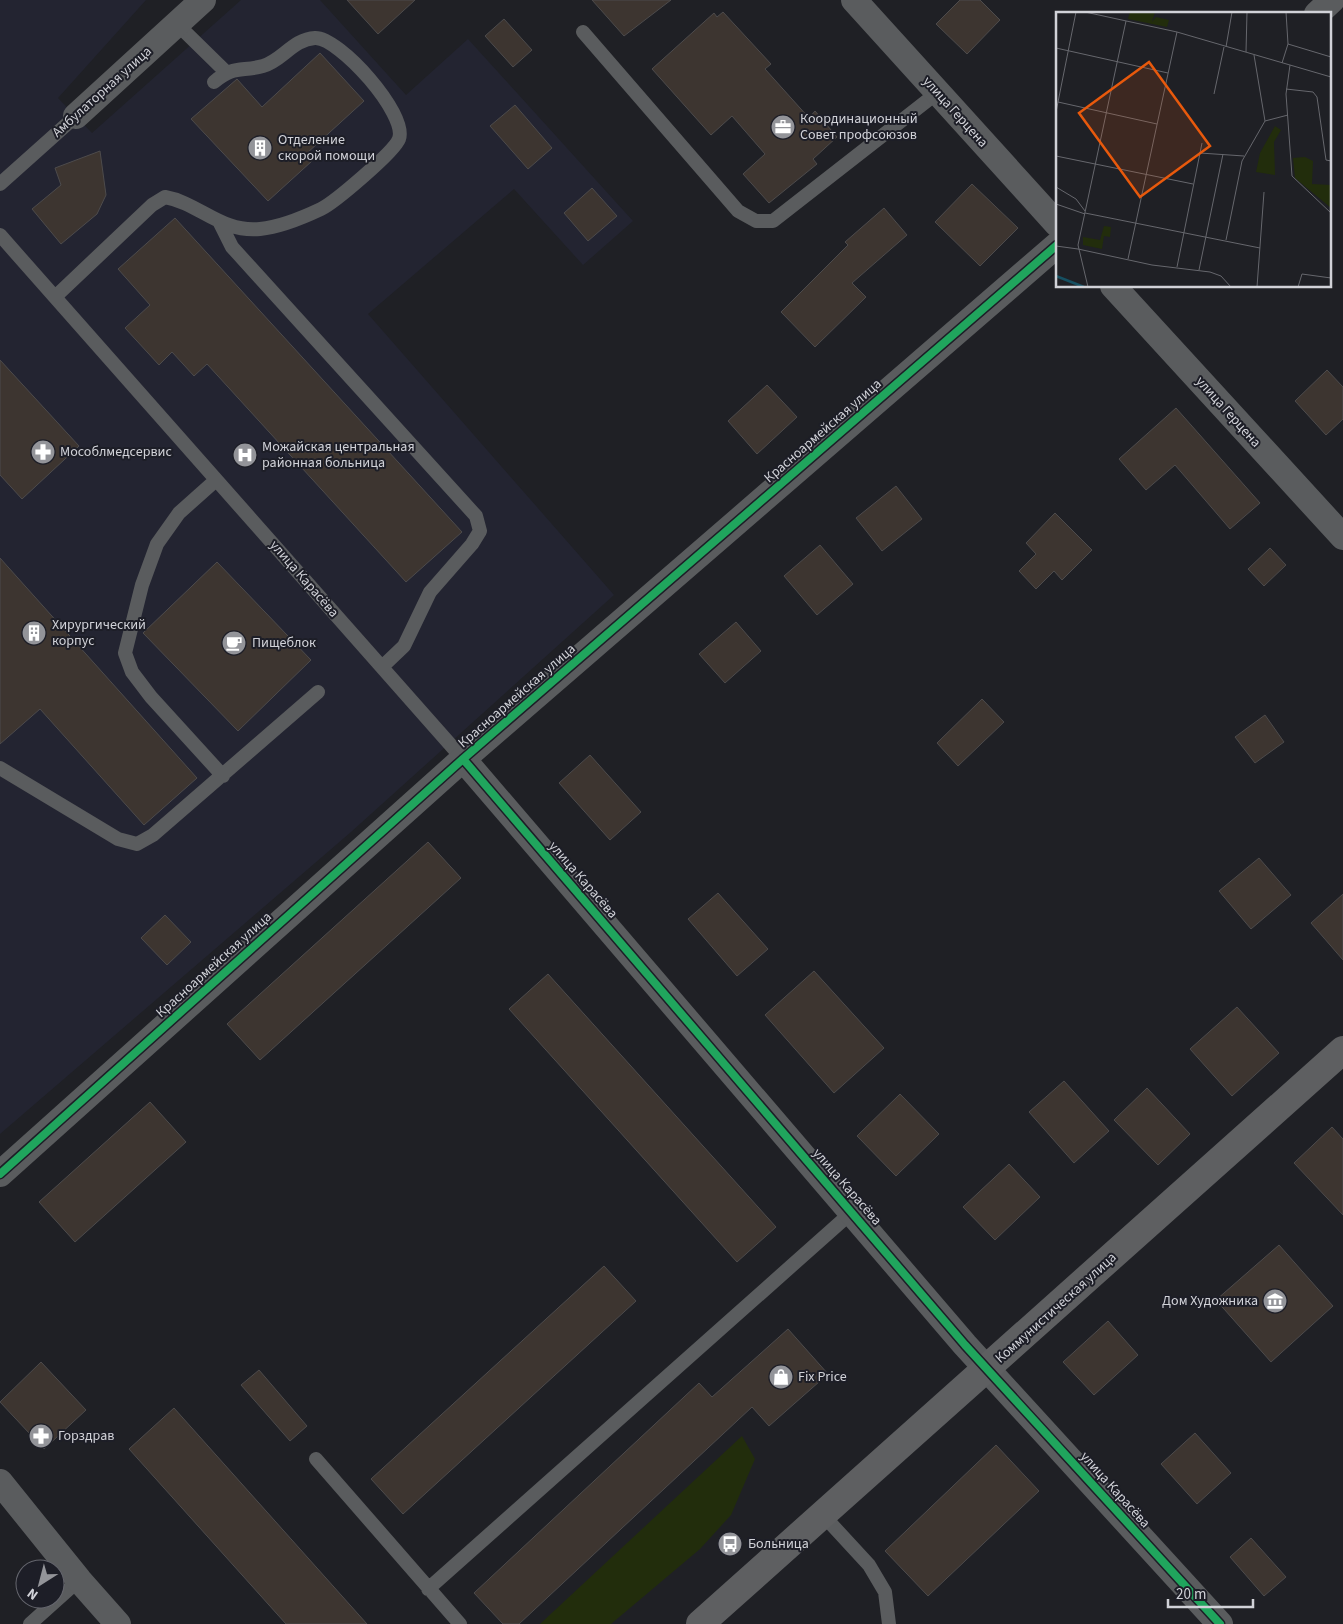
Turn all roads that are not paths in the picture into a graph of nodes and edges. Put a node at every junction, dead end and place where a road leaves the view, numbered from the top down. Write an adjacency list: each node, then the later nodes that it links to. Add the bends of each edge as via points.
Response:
1 (854, 0): 8 (street, улица Герцена)
2 (1332, 0): 4 (street)
3 (186, 9): 6 (lane); 9 (street, Амбулаторная улица)
4 (1319, 12)
5 (582, 32): 8 (lane, via 738,211 756,221 772,221)
6 (226, 72): 7 (lane); 11 (lane, via 264,66 303,39 318,38 338,46 388,101 398,121 399,138 390,153 323,208 292,221 260,229)
7 (214, 82)
8 (937, 93): 12 (street, улица Герцена)
9 (76, 116): 10 (lane, Амбулаторная улица)
10 (0, 184)
11 (220, 223): 16 (lane, via 178,199 165,197); 19 (lane, via 232,247 476,516 480,531 472,544 430,592 404,646)
12 (1056, 223)
13 (0, 235): 16 (lane, улица Карасёва)
14 (1056, 246): 21 (street, Красноармейская улица)
15 (1115, 288): 18 (street, улица Герцена)
16 (55, 297): 17 (lane, улица Карасёва)
17 (216, 480): 19 (lane, улица Карасёва); 23 (lane, via 179,513 157,544 142,585 125,653 132,672 151,698)
18 (1343, 538)
19 (382, 668): 21 (lane, улица Карасёва)
20 (318, 692): 23 (lane)
21 (463, 759): 25 (street, Красноармейская улица); 26 (street, улица Карасёва)
22 (0, 768): 23 (lane, via 118,839 137,844 153,835)
23 (223, 776)
24 (1343, 1050): 27 (main road, Коммунистическая улица)
25 (0, 1174)
26 (852, 1212): 27 (street, улица Карасёва); 32 (lane)
27 (987, 1369): 30 (main road, Коммунистическая улица); 38 (street, улица Карасёва)
28 (316, 1459): 32 (lane)
29 (0, 1482): 31 (street)
30 (822, 1514): 36 (main road, Коммунистическая улица); 37 (lane, via 869,1565 885,1592)
31 (80, 1580): 33 (lane); 34 (street)
32 (428, 1589): 35 (lane)
33 (30, 1624)
34 (118, 1624)
35 (460, 1624)
36 (700, 1624)
37 (889, 1624)
38 (1220, 1624)

